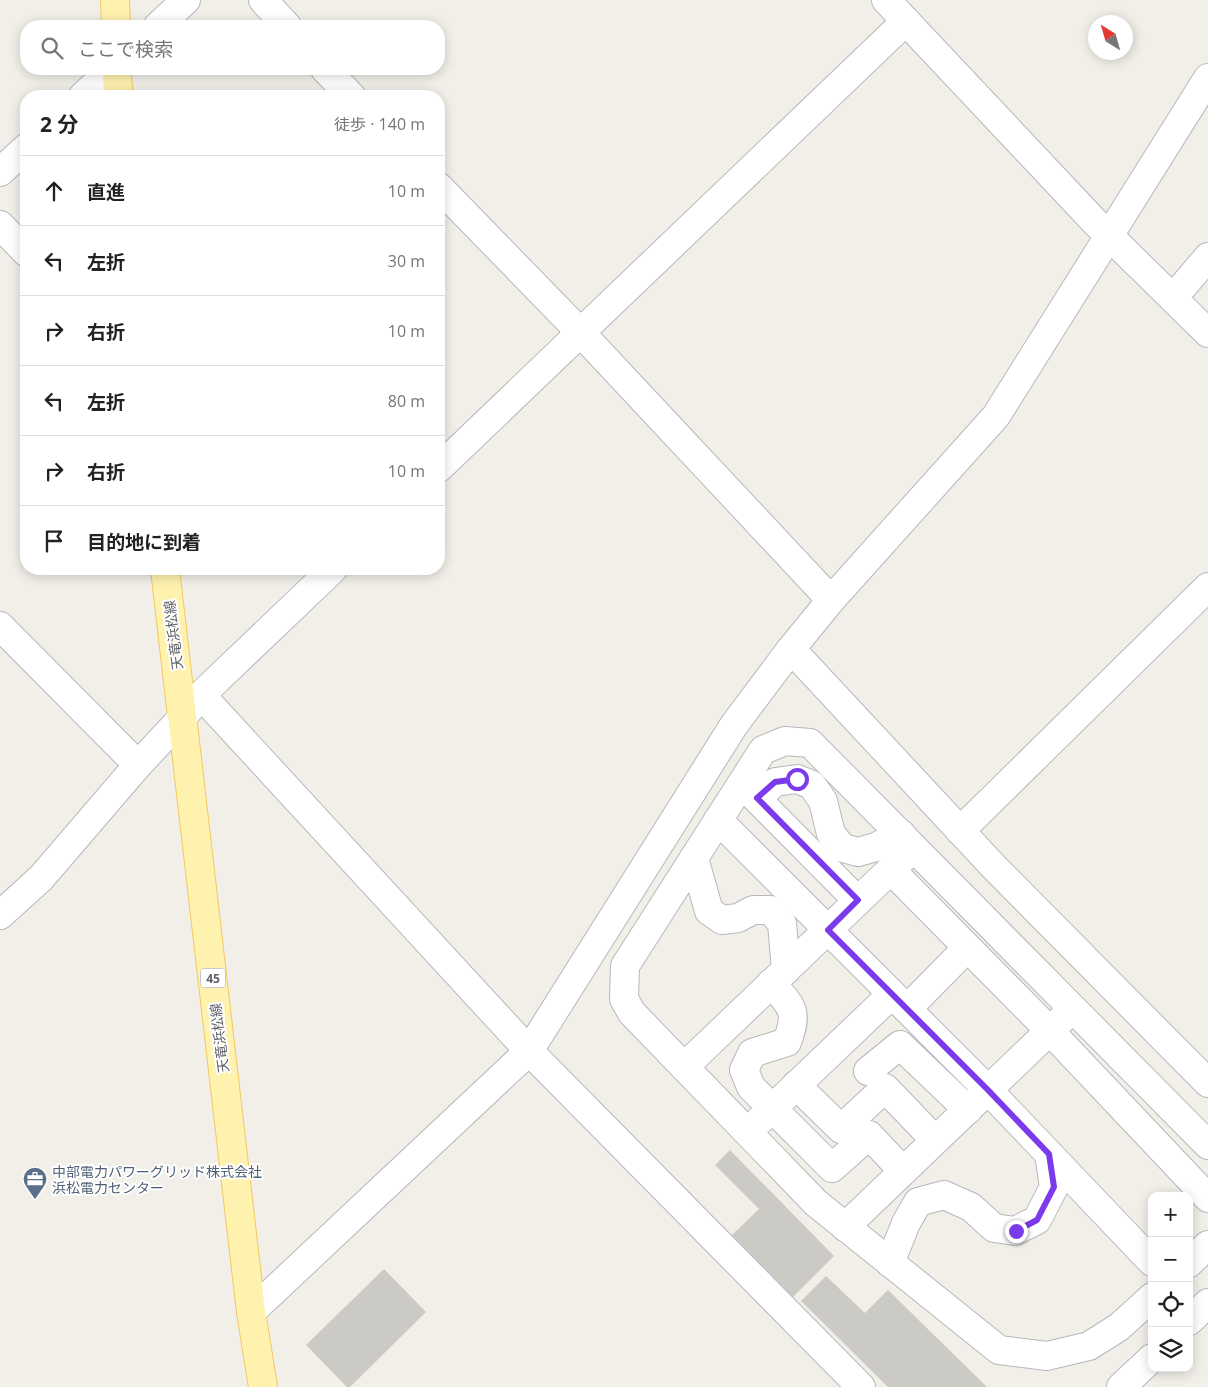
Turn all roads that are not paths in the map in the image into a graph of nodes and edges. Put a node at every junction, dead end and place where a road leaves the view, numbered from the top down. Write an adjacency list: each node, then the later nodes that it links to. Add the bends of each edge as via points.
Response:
1 (115, 0): 5 (main road)
2 (186, 0): 6 (street)
3 (263, 0): 7 (street)
4 (886, 0): 8 (street)
5 (116, 20)
6 (164, 20)
7 (281, 20)
8 (906, 21): 20 (street); 24 (street)
9 (108, 75): 13 (street)
10 (116, 75): 14 (main road)
11 (331, 75): 15 (street)
12 (1208, 78): 20 (street)
13 (90, 90)
14 (118, 90)
15 (345, 90)
16 (20, 154): 17 (street)
17 (0, 172)
18 (445, 193): 24 (street)
19 (0, 224): 21 (street)
20 (1109, 234): 23 (street); 30 (street, via 996,416)
21 (20, 246)
22 (1208, 257): 23 (street)
23 (1173, 298): 25 (street)
24 (581, 333): 26 (street); 30 (street)
25 (1208, 333)
26 (445, 462)
27 (166, 575): 34 (main road, 天竜浜松線 / 45)
28 (327, 575): 33 (street)
29 (1208, 587): 38 (street)
30 (831, 600): 32 (street)
31 (0, 626): 35 (street)
32 (791, 649): 38 (street); 51 (street, via 734,724)
33 (201, 695): 34 (street); 51 (street)
34 (182, 718): 35 (street); 72 (main road, 天竜浜松線 / 45)
35 (138, 765): 43 (street, via 41,878)
36 (749, 790): 37 (street); 39 (street, via 797,779 812,785 823,801 830,834 843,848 858,852); 39 (street, via 763,750 785,741 810,743); 42 (street)
37 (718, 820): 40 (street); 44 (street)
38 (960, 831): 54 (street)
39 (907, 841): 41 (street); 48 (street)
40 (694, 858): 46 (street, via 709,911 722,920 738,918 753,910 770,910 782,923); 52 (street, via 625,966 624,980 624,999 632,1013)
41 (890, 870): 42 (street); 45 (street)
42 (858, 900): 44 (street)
43 (0, 915)
44 (828, 930): 46 (street); 47 (street)
45 (967, 948): 47 (street); 49 (street)
46 (779, 977): 52 (street); 57 (street, via 791,1006 793,1026 787,1042 752,1053 744,1070 752,1087)
47 (899, 1001): 50 (street); 56 (street)
48 (1073, 1008): 49 (street); 61 (street)
49 (1050, 1031): 56 (street); 64 (street)
50 (840, 1043): 53 (street); 55 (street)
51 (529, 1051): 72 (street); 76 (street)
52 (684, 1067): 59 (street)
53 (876, 1080): 55 (street, via 841,1130); 58 (street, via 900,1045); 60 (street)
54 (1208, 1083)
55 (796, 1085): 57 (street)
56 (988, 1090): 58 (street); 62 (street)
57 (772, 1108): 59 (street); 63 (street, via 832,1168 869,1135)
58 (968, 1110): 60 (street)
59 (747, 1132): 65 (street, via 816,1203)
60 (935, 1140): 63 (street)
61 (1208, 1145)
62 (1049, 1154): 67 (street); 69 (street, via 1054,1187 1037,1220 1016,1231 994,1228 971,1207 944,1195 918,1202)
63 (903, 1171): 65 (street)
64 (1208, 1198)
65 (845, 1227): 69 (street)
66 (1208, 1246): 68 (street)
67 (1148, 1258)
68 (1193, 1259)
69 (890, 1263): 70 (street, via 999,1350 1047,1356 1089,1346 1119,1327)
70 (1148, 1301)
71 (1208, 1303): 73 (street)
72 (251, 1312): 75 (main road, 天竜浜松線 / 45)
73 (1193, 1317)
74 (1148, 1362): 77 (street)
75 (263, 1387)
76 (862, 1387)
77 (1121, 1387)

